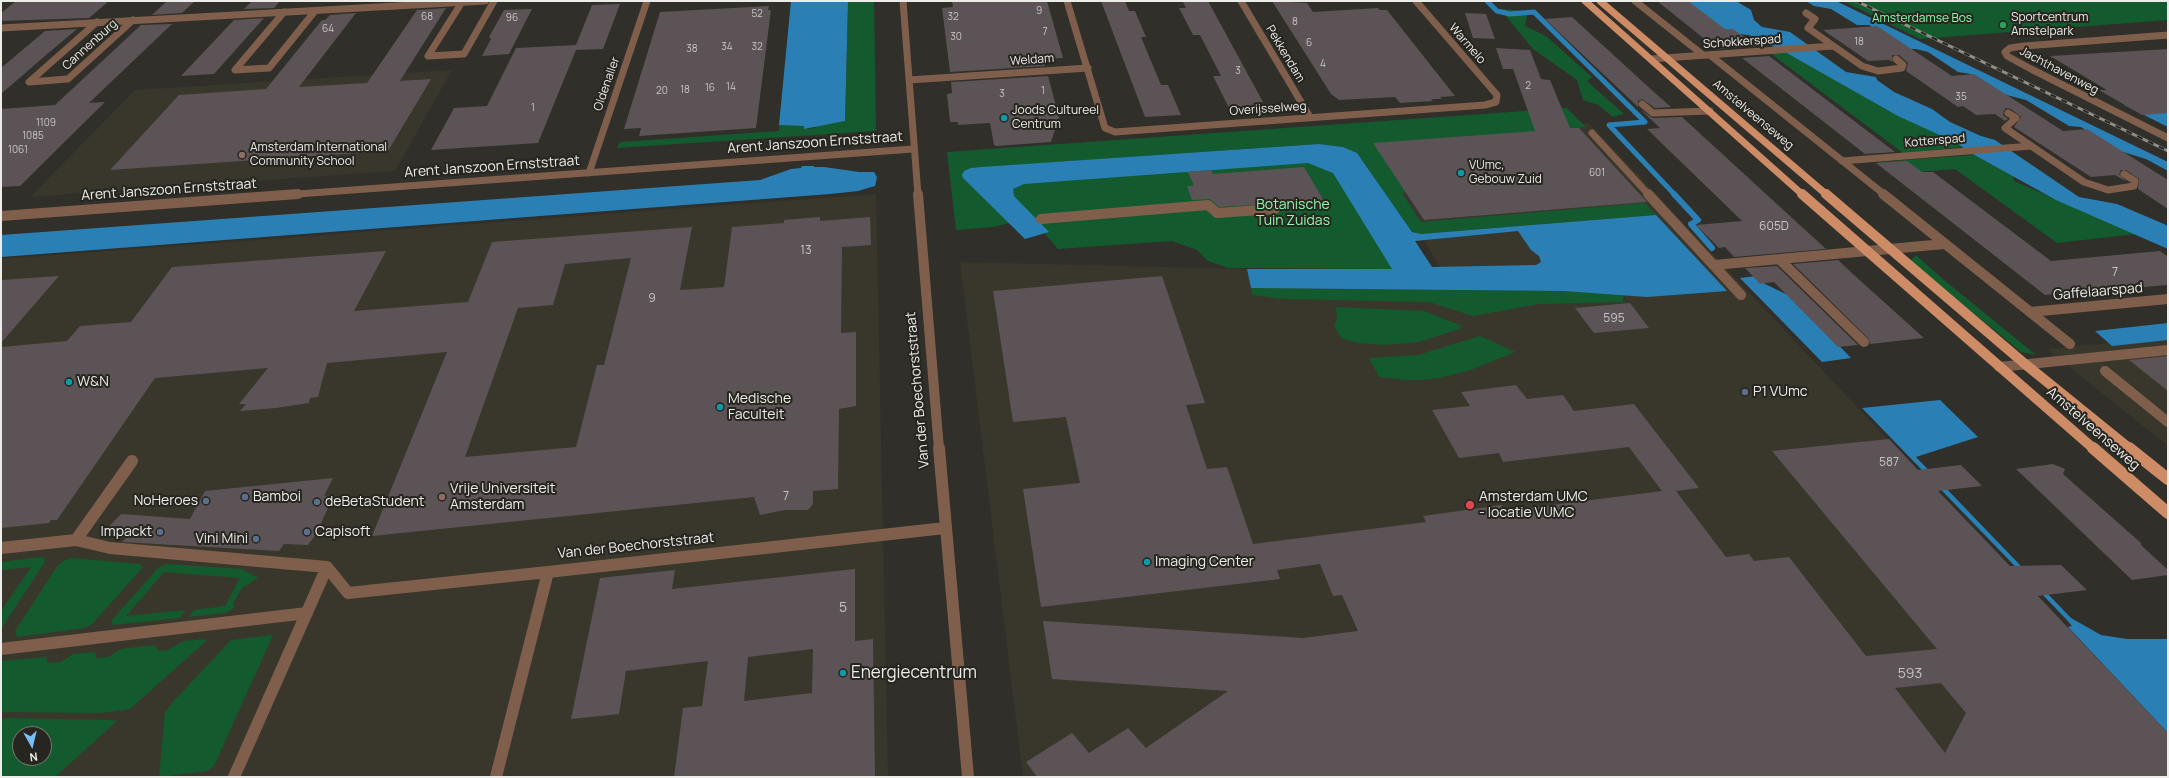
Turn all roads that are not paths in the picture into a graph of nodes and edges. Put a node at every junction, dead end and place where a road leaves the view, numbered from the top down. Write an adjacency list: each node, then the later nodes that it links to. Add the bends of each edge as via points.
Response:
1 (485, 1): 11 (street, Cannenburg)
2 (494, 1): 11 (street, via 464,54 428,56)
3 (647, 1): 36 (street, Oldenaller)
4 (903, 1): 25 (street, Van der Boechorststraat)
5 (1067, 1): 24 (street)
6 (1241, 1): 30 (street, Pekkendam)
7 (1416, 1): 26 (street, Warmelo, via 1497,95)
8 (1585, 1): 22 (main road, Amstelveenseweg)
9 (1600, 1): 21 (main road, Amstelveenseweg)
10 (1635, 1): 20 (street, Amstelveenseweg)
11 (462, 2): 12 (street, Cannenburg)
12 (315, 11): 13 (street, Cannenburg); 13 (street, via 269,68 235,70)
13 (284, 12): 15 (street, Cannenburg)
14 (1806, 13): 19 (street, via 1815,19 1808,28)
15 (133, 20): 16 (street, Cannenburg); 16 (street, Cannenburg, via 68,79 29,82)
16 (97, 22): 17 (street, Cannenburg)
17 (1, 28)
18 (2168, 35): 32 (street, Jachthavenweg, via 2024,46 2010,48 2005,52 2007,56 2031,69)
19 (1833, 46): 20 (street, Schokkerspad); 23 (street, via 1862,66 1878,71 1902,68 1903,65)
20 (1706, 55): 21 (street, Schokkerspad); 35 (street, Amstelveenseweg)
21 (1666, 57): 22 (street, Schokkerspad); 42 (main road, Amstelveenseweg)
22 (1651, 59): 28 (main road, Amstelveenseweg)
23 (1896, 59)
24 (1088, 68): 25 (street, Weldam); 30 (street, Overijsselweg, via 1105,128 1115,132)
25 (909, 80): 34 (street, Van der Boechorststraat)
26 (1496, 102): 30 (street, Overijsselweg, via 1484,105)
27 (1642, 104): 28 (street, via 1653,113)
28 (1710, 111): 43 (main road, Amstelveenseweg)
29 (2008, 113): 33 (street, via 2016,118 2006,128)
30 (1310, 117)
31 (1592, 133): 45 (street)
32 (2168, 138)
33 (2030, 146): 35 (street, Kotterspad); 37 (street, via 2095,187 2108,190 2134,186 2135,181)
34 (913, 149): 36 (street, Arent Janszoon Ernststraat); 59 (street, Van der Boechorststraat, via 923,241)
35 (1842, 161): 41 (street, Amstelveenseweg)
36 (588, 173): 39 (street, Arent Janszoon Ernststraat)
37 (2124, 174)
38 (1275, 209): 40 (street, via 1217,214 1208,205)
39 (1, 216)
40 (1041, 219)
41 (1944, 244): 42 (street); 48 (street, Amstelveenseweg)
42 (1888, 249): 43 (street); 52 (main road, Amstelveenseweg)
43 (1867, 250): 44 (street); 53 (main road, Amstelveenseweg)
44 (1778, 259): 45 (street); 49 (street)
45 (1714, 265): 46 (street)
46 (1741, 295)
47 (2168, 299): 48 (street, Gaffelaarspad)
48 (2030, 312): 50 (street, Amstelveenseweg)
49 (1864, 342)
50 (2070, 344)
51 (2168, 350): 52 (street)
52 (2025, 364): 53 (street); 57 (main road, Amstelveenseweg)
53 (1999, 366): 58 (main road, Amstelveenseweg)
54 (2105, 371): 55 (street)
55 (2168, 422)
56 (132, 460): 60 (street)
57 (2168, 479)
58 (2168, 513)
59 (945, 528): 63 (street, Van der Boechorststraat); 68 (street, Van der Boechorststraat)
60 (76, 540): 61 (street); 62 (street, via 110,548)
61 (1, 548)
62 (327, 567): 63 (street, via 348,593); 64 (street)
63 (548, 572): 67 (street, Van der Boechorststraat)
64 (307, 613): 65 (street); 66 (street)
65 (1, 649)
66 (234, 777)
67 (496, 777)
68 (968, 777)

